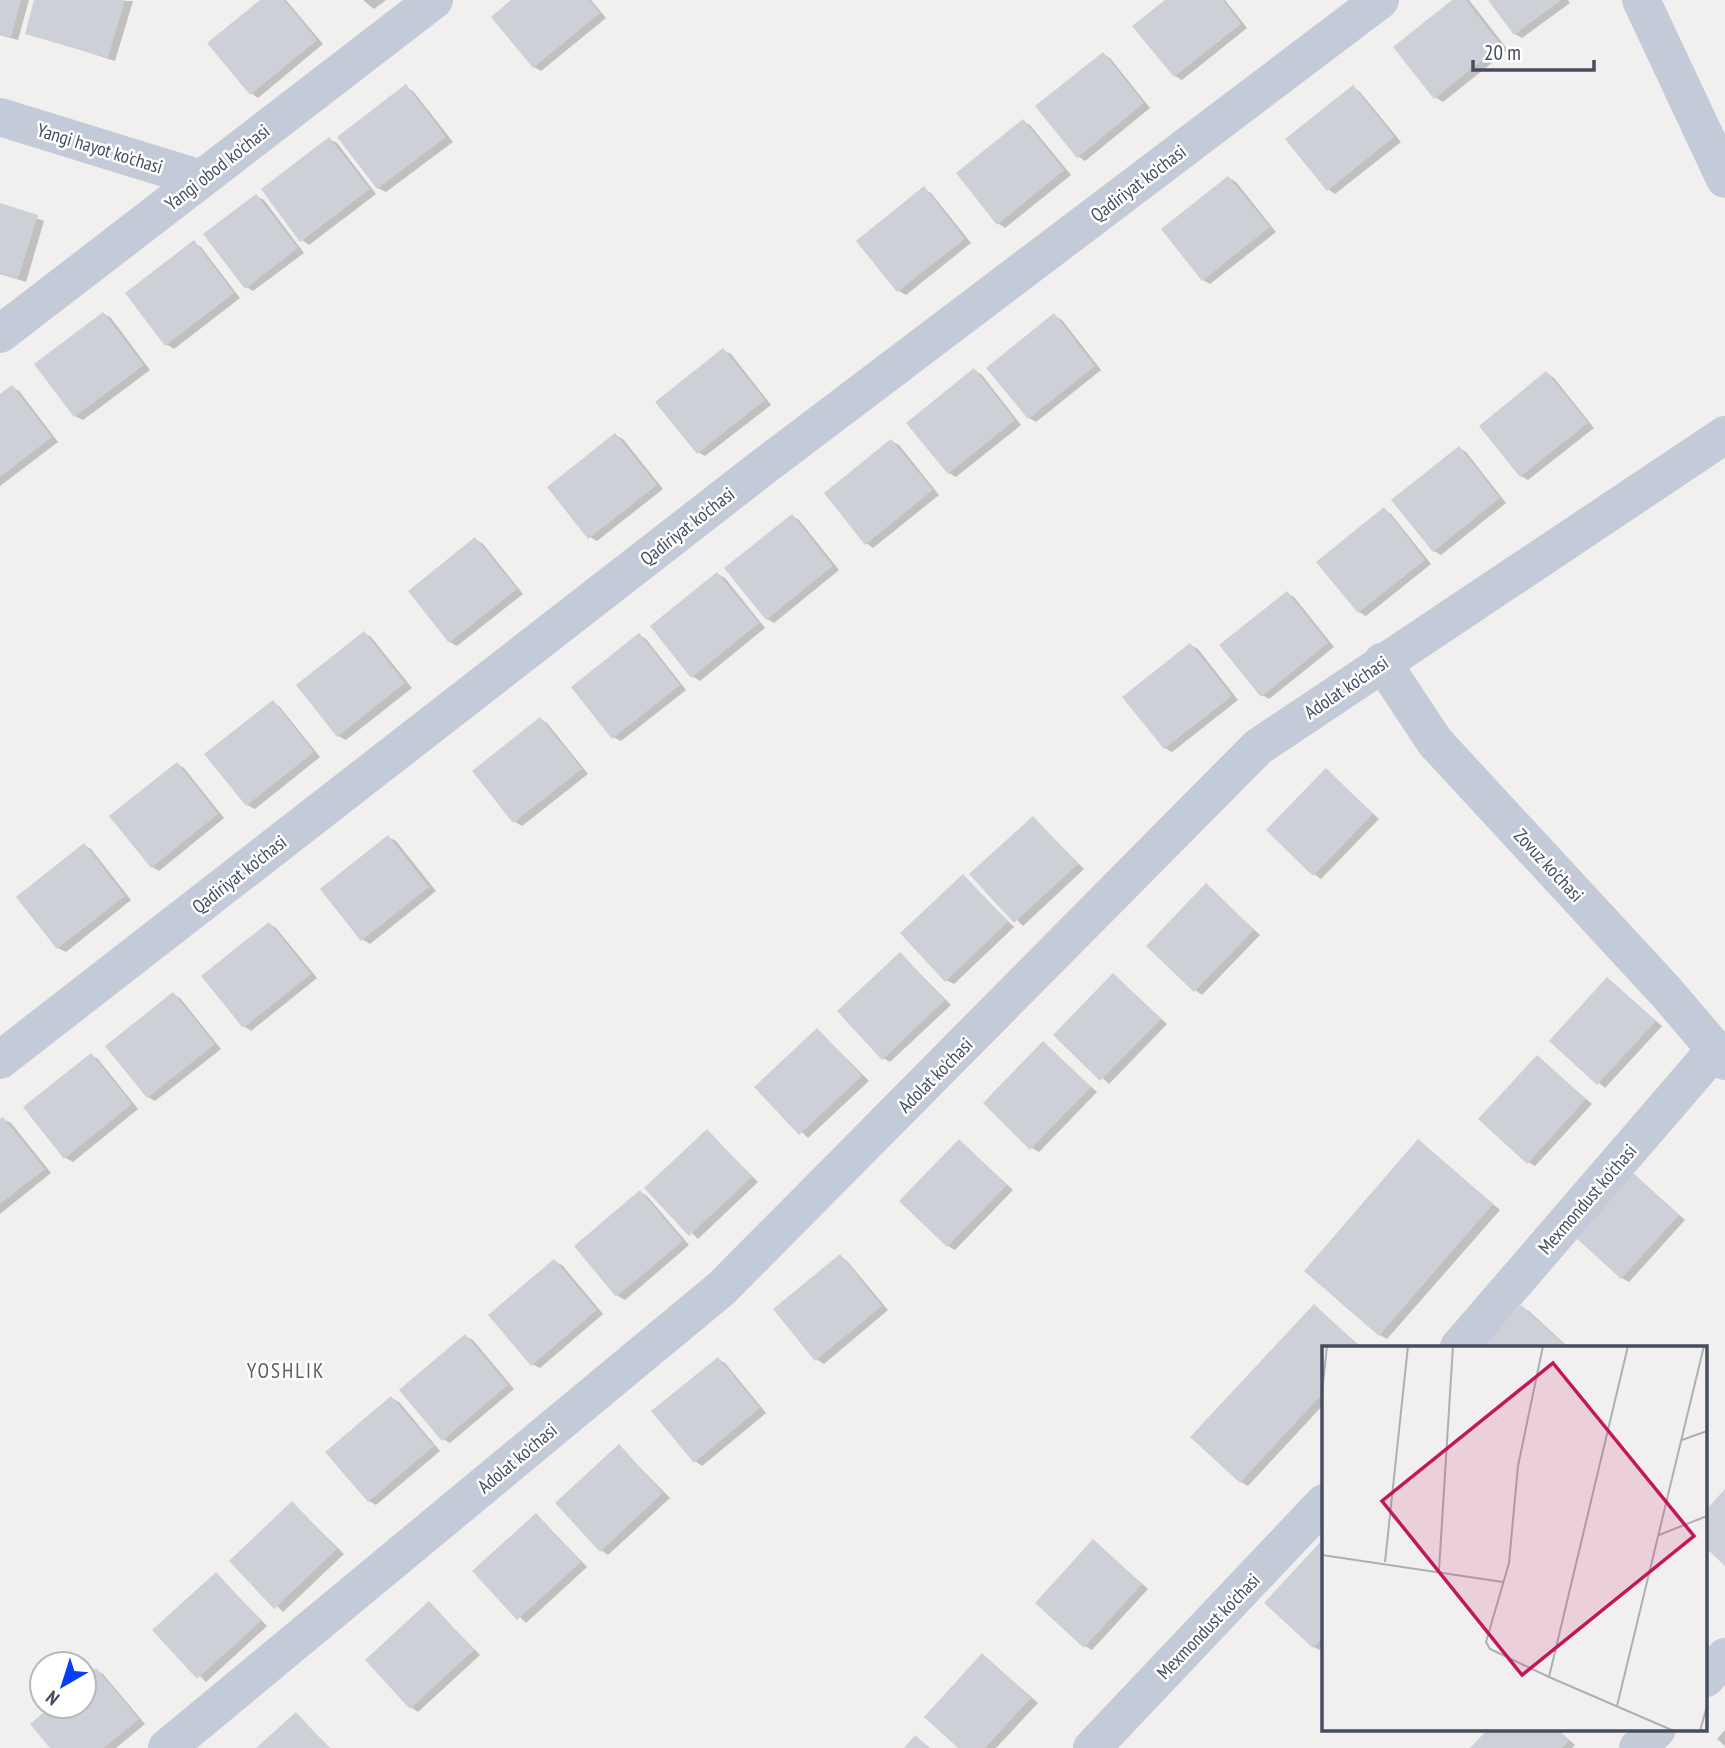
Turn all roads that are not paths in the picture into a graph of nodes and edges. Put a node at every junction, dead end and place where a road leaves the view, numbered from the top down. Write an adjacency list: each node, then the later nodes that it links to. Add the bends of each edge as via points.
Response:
1 (434, 0): 5 (street, Yangi obod ko'chasi)
2 (1380, 0): 11 (street, Qadiriyat ko'chasi, via 763,467)
3 (1641, 0): 6 (street)
4 (0, 117): 5 (street, Yangi hayot ko'chasi)
5 (201, 179): 7 (street, Yangi obod ko'chasi)
6 (1725, 179)
7 (0, 334)
8 (1725, 435): 9 (street, Adolat ko'chasi)
9 (1382, 662): 10 (street, Zovuz ko'chasi, via 1435,742); 17 (street, Adolat ko'chasi, via 1258,747 722,1288)
10 (1720, 1056): 12 (street, Mexmondust ko'chasi)
11 (0, 1060)
12 (1460, 1346)
13 (1322, 1505): 18 (street, Mexmondust ko'chasi)
14 (1725, 1657): 15 (street)
15 (1708, 1676)
16 (1656, 1730): 19 (street)
17 (167, 1748)
18 (1092, 1748)
19 (1638, 1748)

